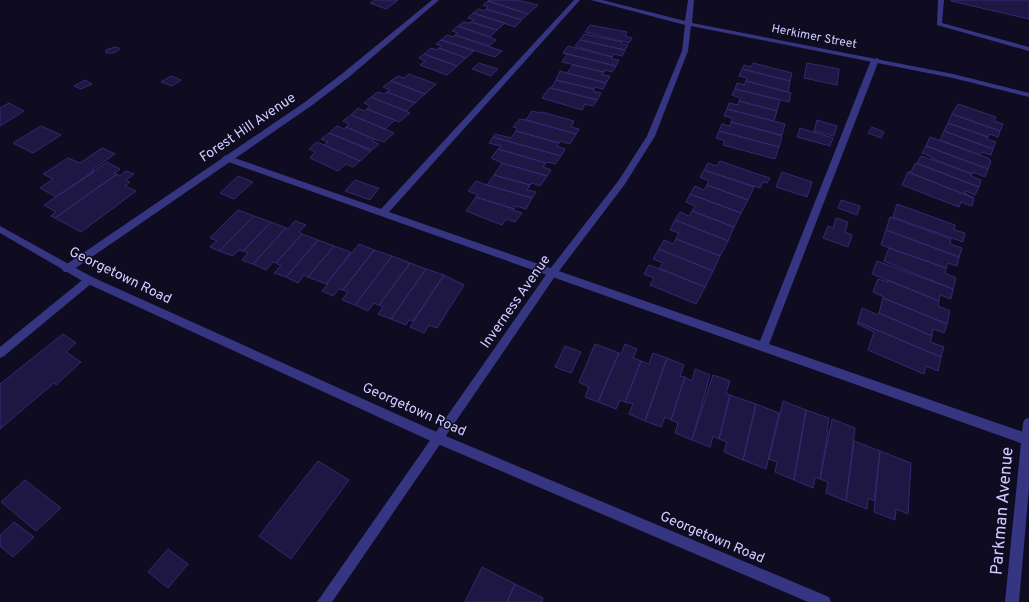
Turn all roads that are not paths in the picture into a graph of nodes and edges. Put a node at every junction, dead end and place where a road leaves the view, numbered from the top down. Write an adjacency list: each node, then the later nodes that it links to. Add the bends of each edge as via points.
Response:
1 (436, 0): 10 (street, Forest Hill Avenue, via 308,104)
2 (577, 0): 11 (street)
3 (594, 0): 6 (street, Herkimer Street)
4 (691, 0): 6 (street, Inverness Avenue)
5 (941, 0): 7 (street, via 939,24)
6 (689, 24): 8 (street, Herkimer Street); 14 (street, Inverness Avenue, via 685,51 651,136 622,182)
7 (1029, 49)
8 (875, 60): 9 (street, Herkimer Street); 16 (street)
9 (1029, 95)
10 (226, 158): 11 (street); 13 (street, Forest Hill Avenue)
11 (382, 213): 14 (street)
12 (0, 229): 13 (street, Georgetown Road)
13 (68, 268): 15 (street, Georgetown Road)
14 (554, 272): 16 (street); 19 (street, Inverness Avenue)
15 (89, 280): 17 (street); 19 (street, Georgetown Road)
16 (763, 346): 20 (street)
17 (0, 353)
18 (1029, 423): 20 (street, Parkman Avenue)
19 (437, 438): 21 (street, Inverness Avenue); 22 (street, Georgetown Road)
20 (1028, 439): 23 (street, Parkman Avenue)
21 (324, 602)
22 (824, 602)
23 (1012, 602)

